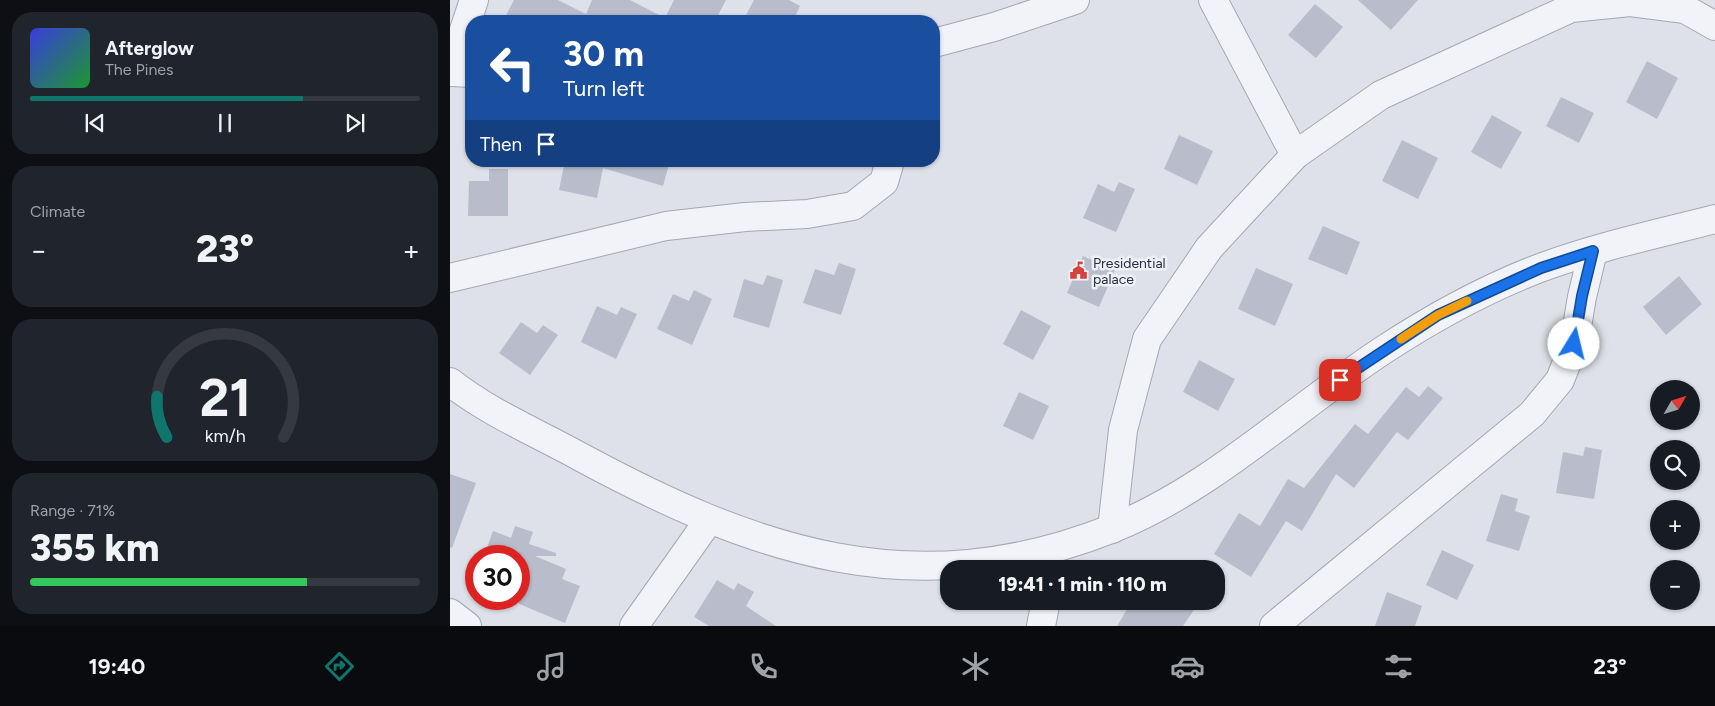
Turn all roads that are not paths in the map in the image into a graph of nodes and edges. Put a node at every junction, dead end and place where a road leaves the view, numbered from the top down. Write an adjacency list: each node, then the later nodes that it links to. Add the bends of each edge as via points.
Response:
1 (474, 0): 4 (street)
2 (1076, 0): 7 (street)
3 (1212, 0): 11 (street)
4 (470, 15)
5 (1715, 26): 11 (street, via 1685,10 1630,2 1572,8 1382,95)
6 (465, 31): 8 (street)
7 (940, 41)
8 (450, 72)
9 (450, 72): 10 (street)
10 (465, 73)
11 (1294, 156): 18 (street, via 1210,248 1147,339 1123,430)
12 (888, 167): 15 (street, via 884,182 853,206 807,214 666,226)
13 (1715, 219): 14 (street)
14 (1593, 251): 18 (street, via 1541,268 1438,315 1334,384 1224,464 1165,502); 26 (street, via 1574,344 1560,380 1532,414)
15 (450, 278)
16 (450, 382): 17 (street, via 494,410 599,467)
17 (709, 520): 20 (street, via 769,542 820,555 869,563); 24 (street)
18 (1112, 529): 19 (street)
19 (1043, 560)
20 (940, 564)
21 (1044, 610): 25 (street)
22 (450, 613): 23 (street)
23 (467, 626)
24 (634, 626)
25 (1041, 626)
26 (1274, 626)

